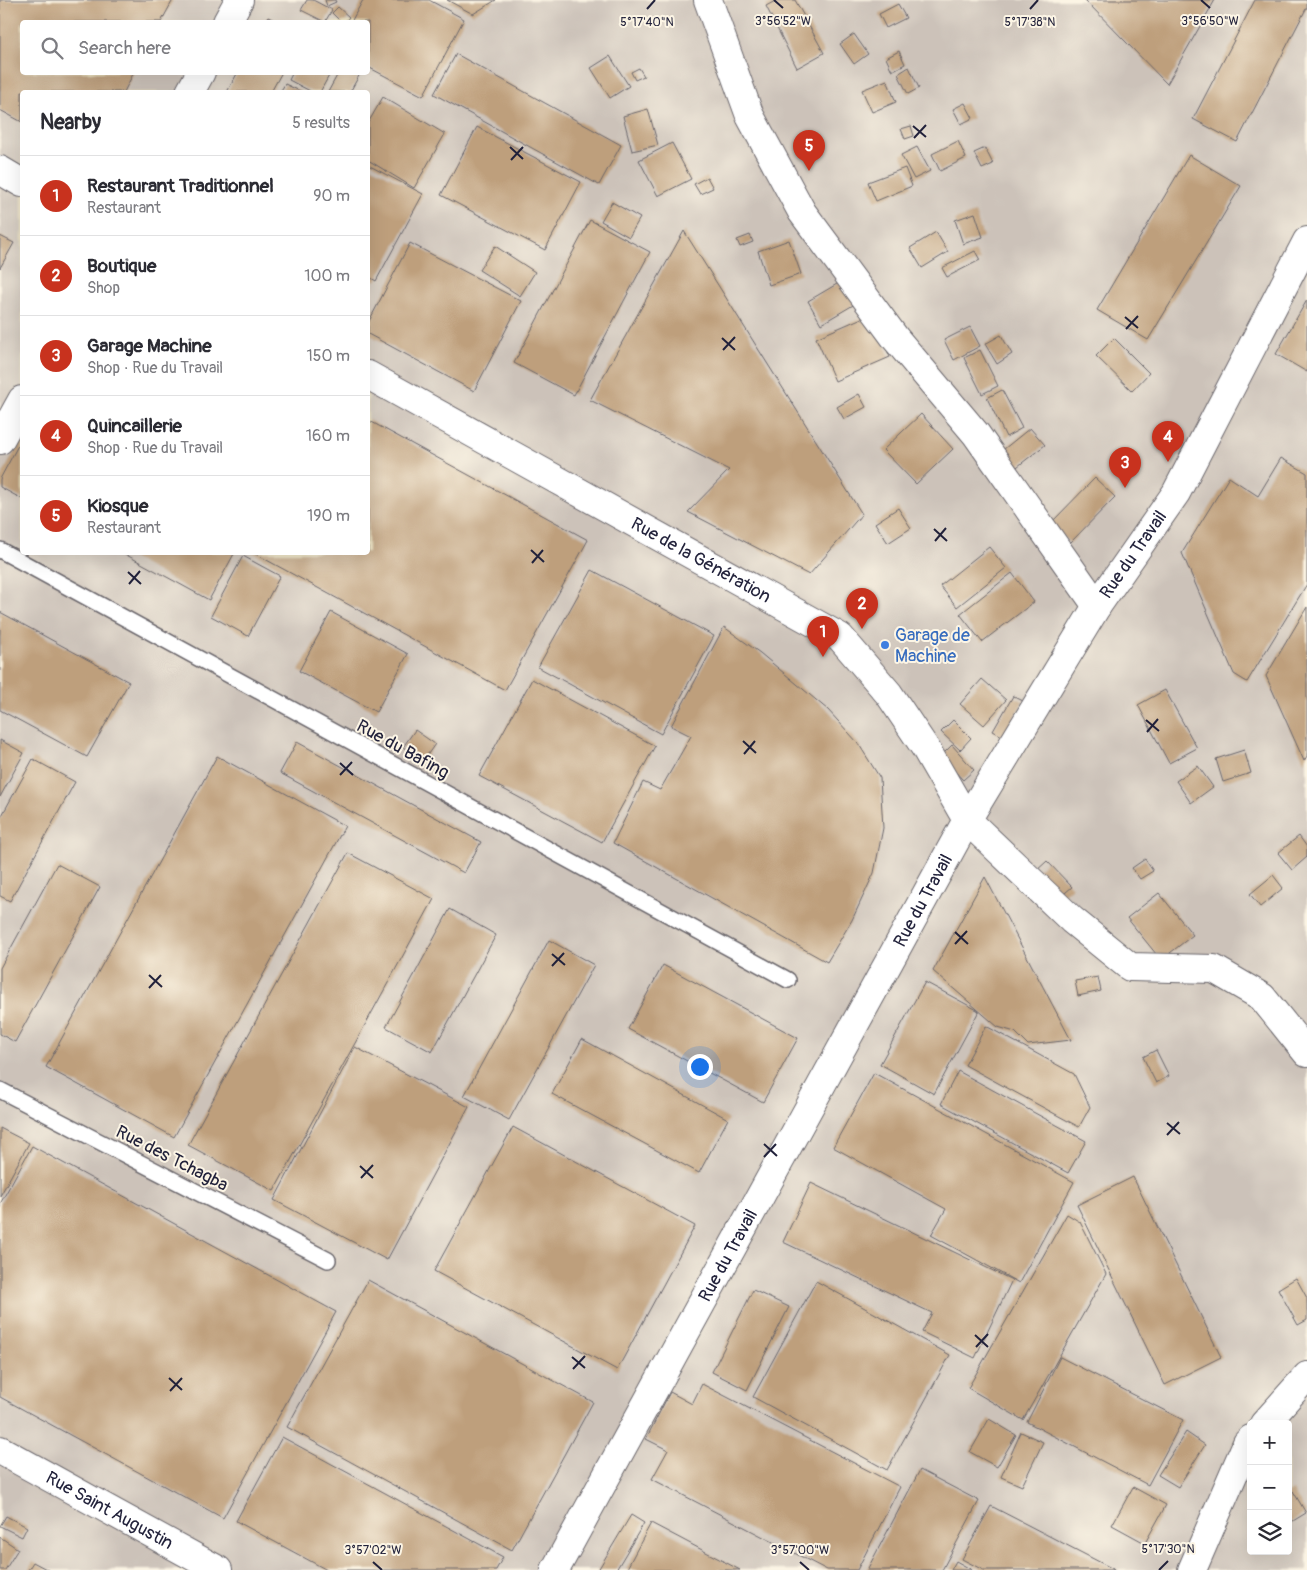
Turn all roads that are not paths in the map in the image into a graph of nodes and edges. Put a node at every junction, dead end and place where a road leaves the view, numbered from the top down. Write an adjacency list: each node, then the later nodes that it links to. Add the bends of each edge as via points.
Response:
1 (239, 0): 3 (street)
2 (708, 0): 13 (street, via 750,116 802,212 896,339 976,434)
3 (228, 20)
4 (199, 75): 5 (street)
5 (191, 90)
6 (0, 170): 7 (street)
7 (20, 182)
8 (1307, 241): 13 (street, Rue du Travail, via 1176,493)
9 (370, 376): 14 (street, Rue de la Génération, via 840,637 889,694 926,749)
10 (20, 404): 11 (street)
11 (0, 440)
12 (0, 550): 15 (lane, Rue du Bafing)
13 (1096, 606): 14 (street, Rue du Travail)
14 (967, 820): 16 (street, Rue de la Génération, via 1072,920 1130,967 1214,969 1262,997); 24 (street, Rue du Travail)
15 (788, 980)
16 (1307, 1053)
17 (0, 1090): 18 (lane, Rue des Tchagba)
18 (328, 1260)
19 (1307, 1376): 20 (street)
20 (1268, 1420)
21 (1247, 1443): 25 (street)
22 (0, 1450): 23 (street, Rue Saint Augustin)
23 (218, 1570)
24 (555, 1570)
25 (1192, 1570)

